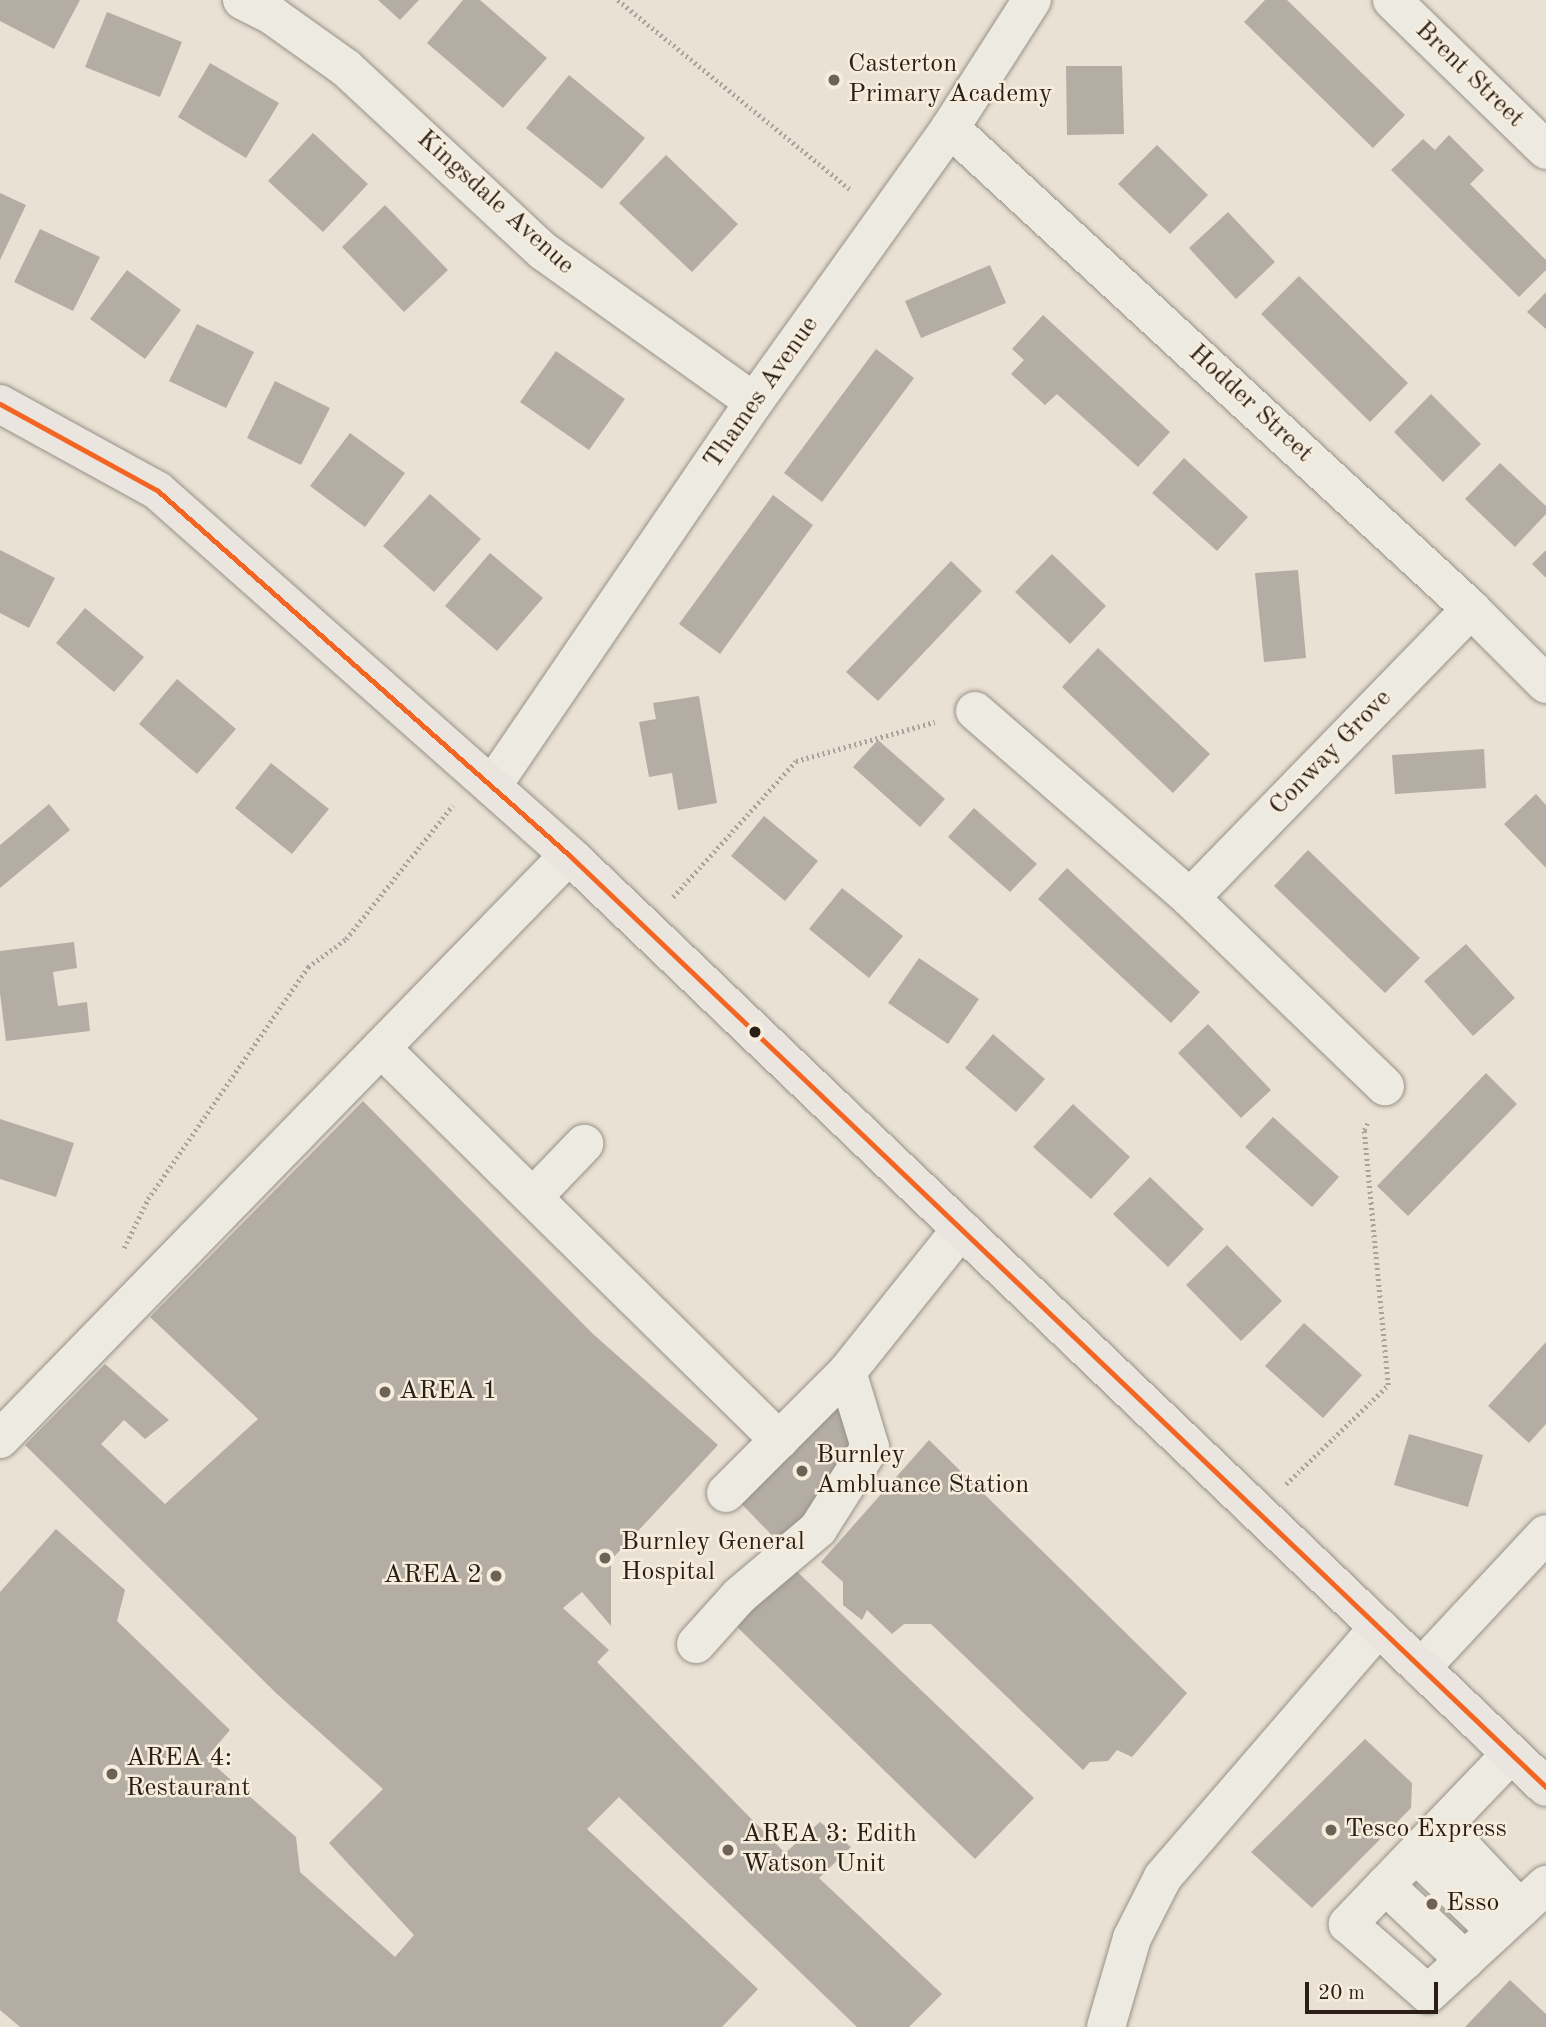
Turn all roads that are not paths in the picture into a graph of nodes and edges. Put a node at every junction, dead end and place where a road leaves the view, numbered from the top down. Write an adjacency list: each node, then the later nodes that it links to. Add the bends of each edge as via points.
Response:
1 (242, 0): 6 (street, Kingsdale Avenue, via 273,16 346,68 542,251)
2 (1032, 0): 4 (street, Thames Avenue)
3 (1392, 0): 5 (street, Brent Street)
4 (950, 128): 6 (street, Thames Avenue); 8 (street, Hodder Street)
5 (1546, 150)
6 (754, 402): 11 (street, Thames Avenue)
7 (0, 404): 11 (highway, via 158,491)
8 (1471, 609): 9 (street, Hodder Street); 13 (street, Conway Grove)
9 (1546, 684)
10 (975, 711): 13 (street)
11 (485, 780): 12 (highway)
12 (569, 855): 14 (street); 18 (highway)
13 (1190, 898): 15 (street)
14 (381, 1048): 17 (street); 20 (street)
15 (1385, 1086)
16 (584, 1144): 17 (street)
17 (533, 1197): 21 (street)
18 (961, 1229): 19 (street); 24 (highway)
19 (847, 1372): 21 (street); 25 (street, via 870,1447 818,1529 739,1597)
20 (0, 1439)
21 (779, 1440): 22 (street)
22 (726, 1493)
23 (1546, 1534): 26 (street)
24 (1379, 1627): 26 (highway); 34 (street, via 1163,1877 1132,1938)
25 (696, 1644)
26 (1422, 1668): 27 (highway)
27 (1511, 1754): 28 (highway); 29 (street)
28 (1546, 1787)
29 (1442, 1826): 30 (street); 32 (street)
30 (1416, 1854): 31 (street); 32 (street)
31 (1375, 1896): 33 (street); 33 (street, via 1348,1924 1428,1994)
32 (1521, 1908): 33 (street)
33 (1454, 1970)
34 (1106, 2027)

